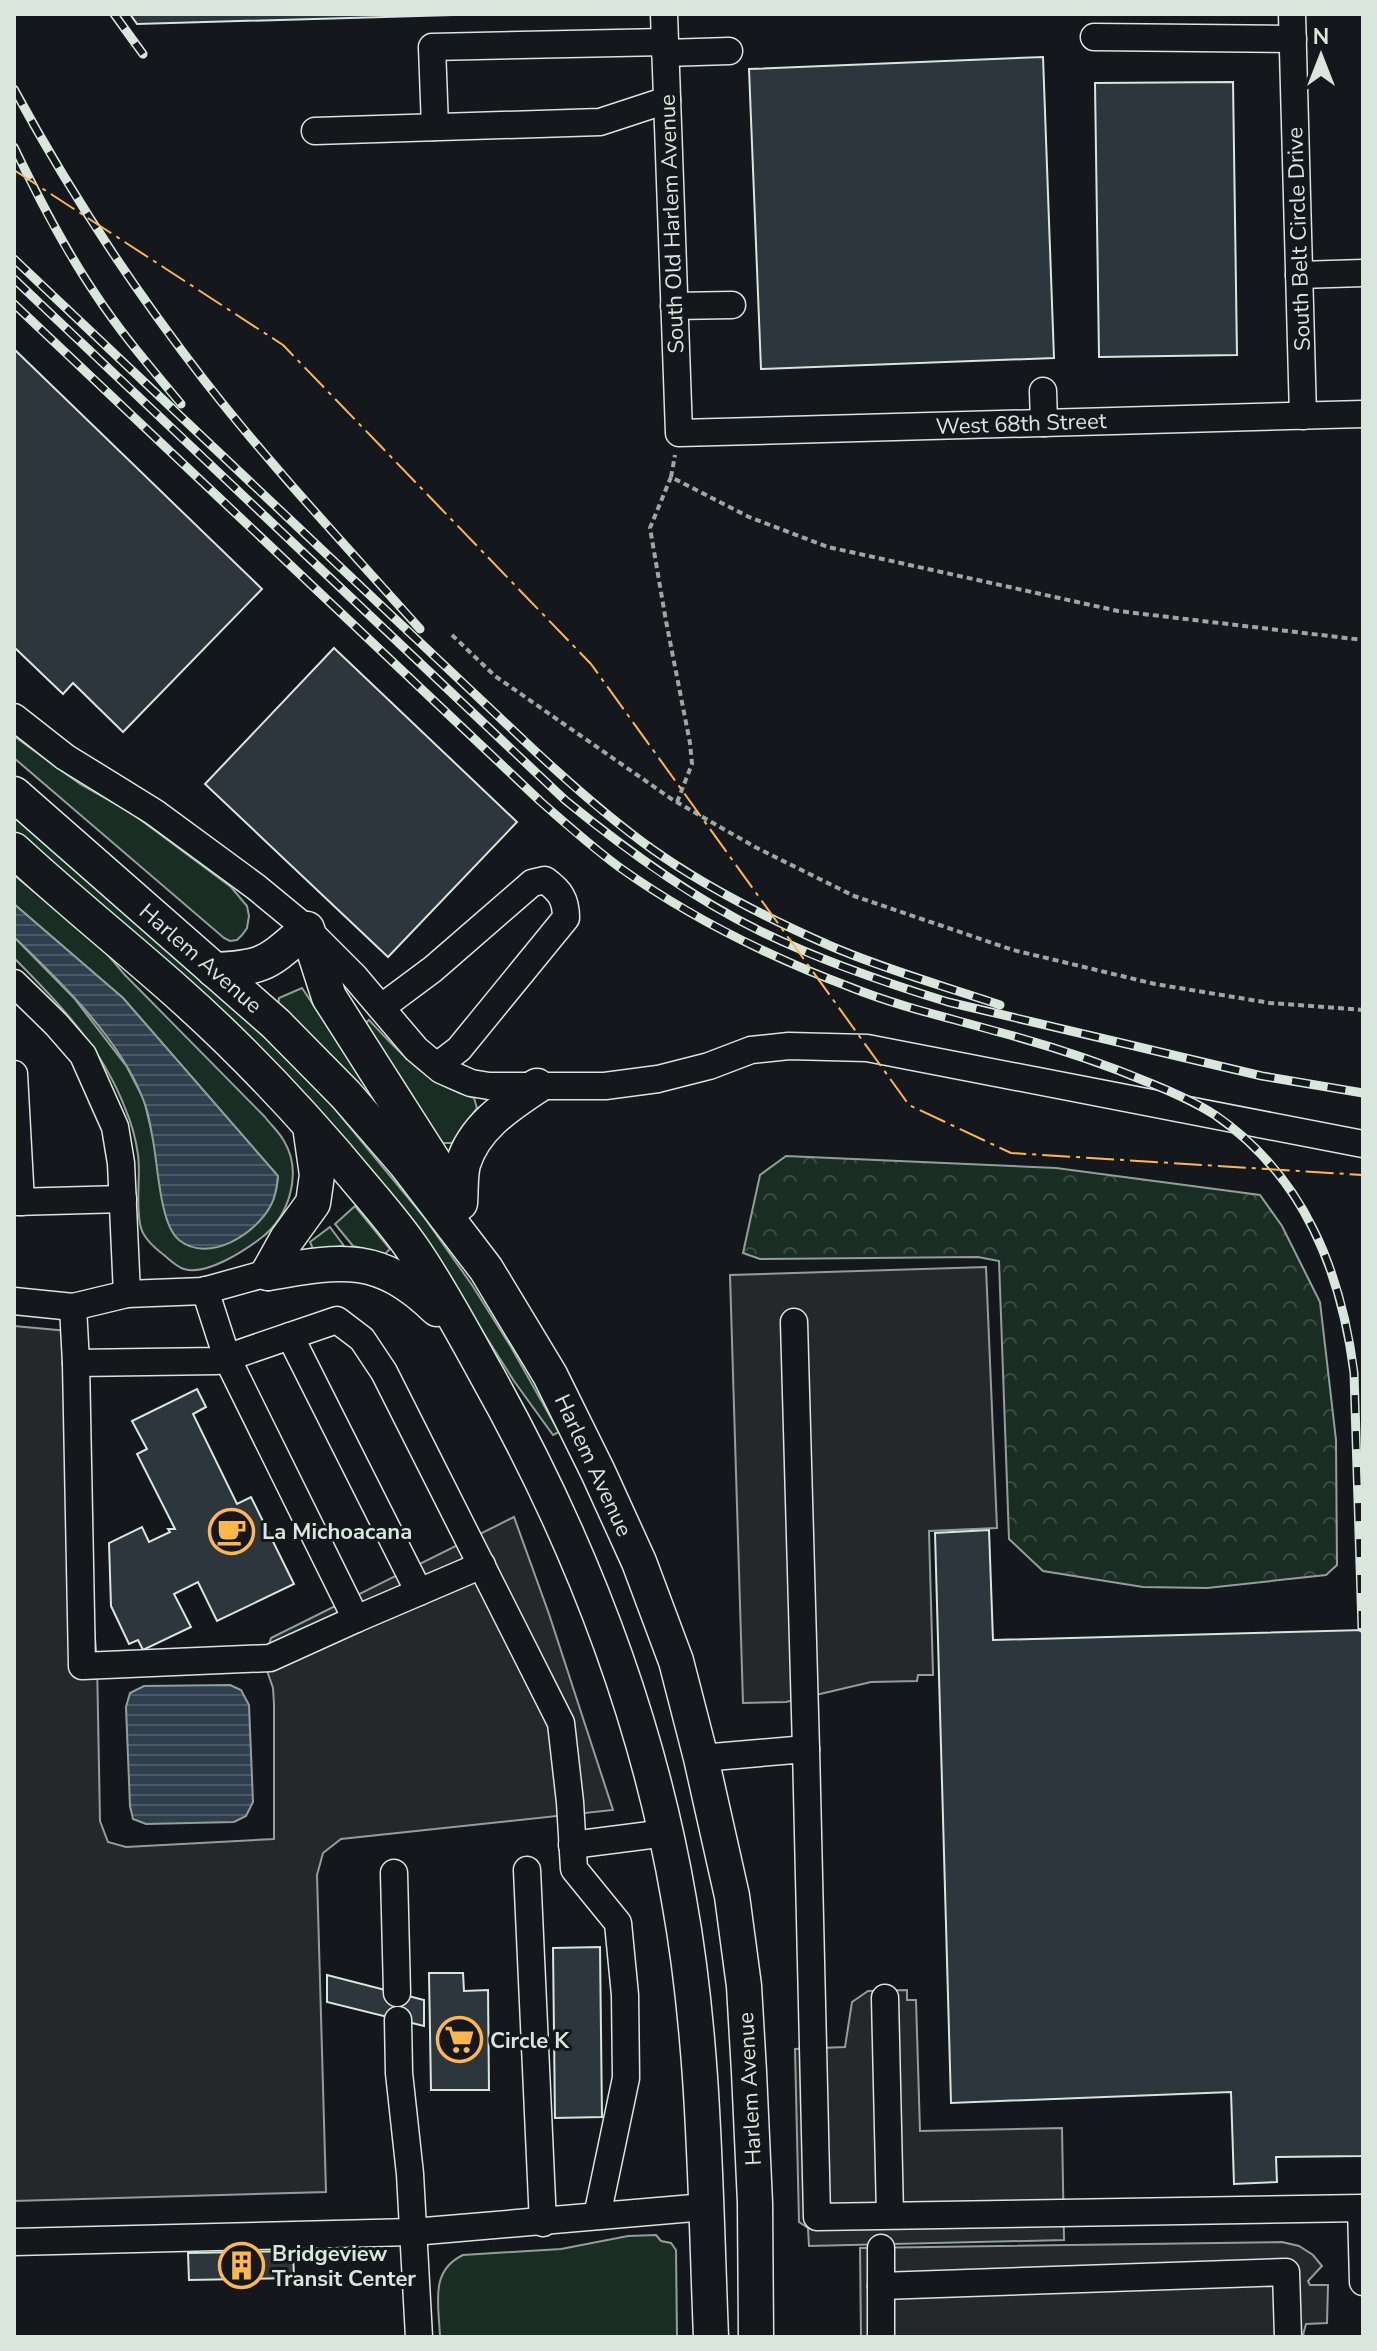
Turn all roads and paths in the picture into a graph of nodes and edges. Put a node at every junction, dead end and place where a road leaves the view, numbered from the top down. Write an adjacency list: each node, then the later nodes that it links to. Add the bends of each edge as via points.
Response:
1 (664, 14): 4 (street, South Old Harlem Avenue)
2 (1292, 26): 3 (street); 10 (street, South Belt Circle Drive)
3 (1094, 37)
4 (665, 48): 5 (street); 6 (street, South Old Harlem Avenue); 7 (street, via 432,47)
5 (729, 51)
6 (667, 100): 7 (street, via 600,122); 12 (street, South Old Harlem Avenue)
7 (435, 127): 8 (street)
8 (315, 131)
9 (1363, 273): 10 (street)
10 (1299, 275): 15 (street, South Belt Circle Drive)
11 (732, 305): 12 (street)
12 (674, 306): 17 (street, South Old Harlem Avenue)
13 (1043, 391): 16 (street)
14 (1363, 414): 15 (street, West 68th Street)
15 (1303, 416): 16 (street, West 68th Street)
16 (1044, 423): 17 (street, West 68th Street)
17 (679, 433)
18 (452, 635): 22 (path, via 495,676)
19 (1363, 640): 22 (path, via 1118,611 828,547 749,517 671,477 650,528 690,743 692,764)
20 (14, 717): 24 (street, via 65,757 190,837)
21 (14, 794): 25 (main road, Harlem Avenue)
22 (677, 802): 28 (path, via 854,896 1013,950 1155,984 1270,1003)
23 (14, 850): 32 (main road, Harlem Avenue, via 179,993)
24 (307, 929): 25 (main road, via 268,962); 27 (street); 36 (main road, via 329,997)
25 (214, 970): 37 (main road, Harlem Avenue, via 346,1095)
26 (14, 983): 34 (street, via 83,1055 115,1127)
27 (382, 1007): 29 (street); 29 (street, via 532,883 545,880 558,889 566,902 566,918 459,1049)
28 (1363, 1010)
29 (437, 1066): 31 (street, via 471,1083)
30 (14, 1074): 35 (street)
31 (537, 1086): 33 (street, via 658,1079 751,1050 867,1048); 36 (main road, via 500,1112 473,1143 463,1166)
32 (310, 1126): 38 (main road, via 317,1175 313,1203); 44 (main road, Harlem Avenue, via 414,1251)
33 (1363, 1144)
34 (123, 1199): 35 (street); 40 (street)
35 (18, 1202)
36 (460, 1203): 37 (main road)
37 (486, 1269): 52 (main road, Harlem Avenue, via 550,1375 639,1562 676,1661)
38 (268, 1273): 39 (street); 44 (main road, via 339,1263 379,1269 425,1296)
39 (205, 1290): 40 (street); 46 (street)
40 (127, 1294): 42 (street)
41 (14, 1301): 42 (street)
42 (73, 1307): 47 (street)
43 (794, 1322): 51 (street)
44 (464, 1334): 53 (main road, Harlem Avenue, via 516,1426 593,1593 619,1664)
45 (290, 1336): 46 (street); 48 (street, via 337,1320 362,1339); 49 (street)
46 (227, 1358): 47 (street); 50 (street)
47 (76, 1363): 50 (street, via 82,1666 270,1658)
48 (482, 1565): 49 (street); 54 (street, via 561,1723)
49 (419, 1592): 50 (street)
50 (356, 1619)
51 (806, 1749): 52 (street); 61 (street, via 817,2217)
52 (701, 1758): 71 (main road, Harlem Avenue, via 732,1896 744,1986)
53 (666, 1833): 54 (street); 60 (main road, Harlem Avenue, via 701,2074)
54 (572, 1845): 62 (street, via 574,1869 618,1923 625,1995 626,2078)
55 (527, 1870): 63 (street)
56 (394, 1873): 57 (street)
57 (397, 1993)
58 (885, 1998): 61 (street)
59 (398, 2020): 64 (street)
60 (705, 2207): 62 (street); 70 (main road, Harlem Avenue)
61 (890, 2215): 67 (street, via 1361,2208)
62 (597, 2216): 63 (street)
63 (543, 2223): 64 (street)
64 (413, 2232): 65 (street); 69 (street)
65 (14, 2242)
66 (881, 2248): 68 (street)
67 (1363, 2282)
68 (881, 2286): 72 (street); 73 (street, via 1286,2272)
69 (419, 2337)
70 (711, 2337)
71 (756, 2337)
72 (881, 2337)
73 (1288, 2337)

